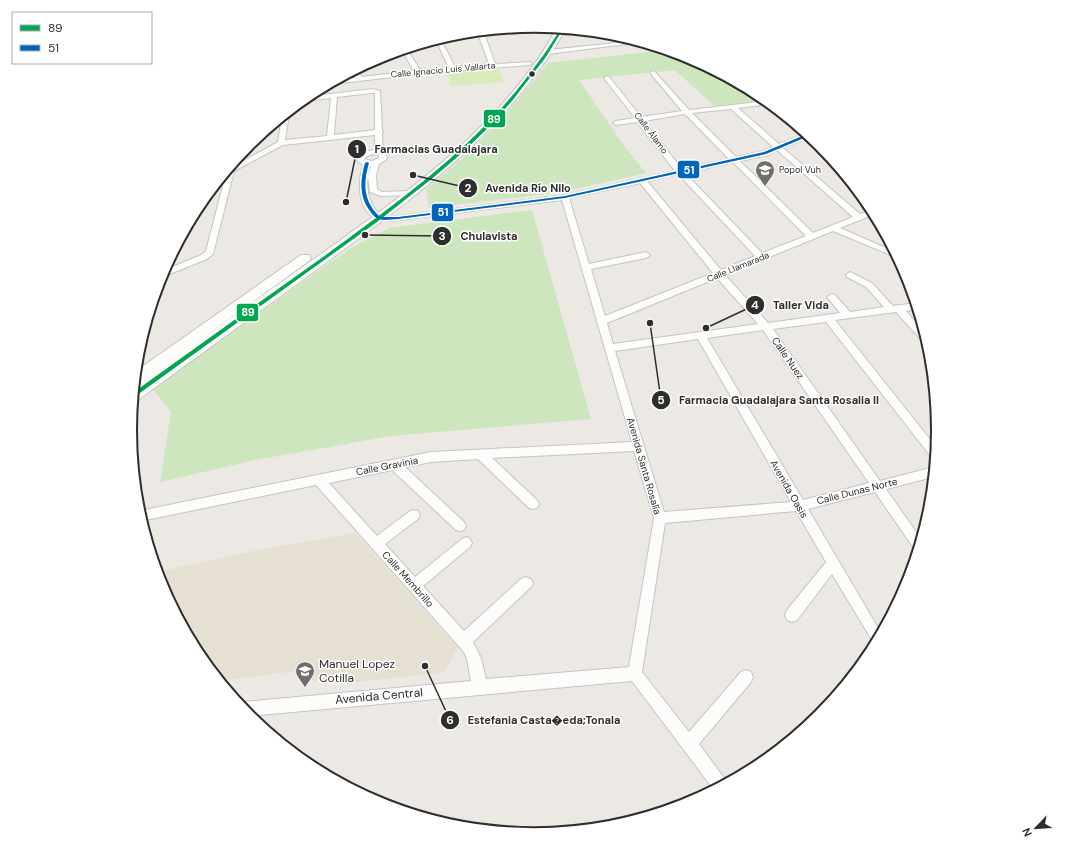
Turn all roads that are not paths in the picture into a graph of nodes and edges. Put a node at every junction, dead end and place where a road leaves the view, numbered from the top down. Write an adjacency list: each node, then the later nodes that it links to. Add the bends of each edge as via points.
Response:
1 (551, 34): 4 (main road)
2 (554, 34): 8 (main road)
3 (482, 36): 11 (street)
4 (543, 41)
5 (623, 44): 8 (street)
6 (441, 45): 12 (street)
7 (536, 52): 10 (main road)
8 (548, 52): 24 (main road, via 524,85)
9 (407, 54): 13 (street)
10 (529, 63): 11 (street, Calle Ignacio Luis Vallarta); 24 (main road, via 503,95)
11 (493, 66): 12 (street, Calle Ignacio Luis Vallarta)
12 (453, 69): 13 (street, Calle Ignacio Luis Vallarta)
13 (418, 72): 17 (street, Calle Ignacio Luis Vallarta)
14 (652, 73): 23 (street)
15 (358, 74): 17 (street)
16 (607, 78): 25 (street, Calle Álamo)
17 (358, 79): 18 (street, Calle Ignacio Luis Vallarta)
18 (346, 80)
19 (334, 96): 20 (street); 29 (street, via 379,93); 31 (street)
20 (317, 98)
21 (760, 104): 22 (street)
22 (732, 107): 23 (street); 34 (street)
23 (687, 112): 25 (street); 36 (street)
24 (492, 114): 28 (main road); 45 (main road, via 447,165)
25 (641, 120): 27 (street); 40 (street, Calle Álamo)
26 (285, 121): 33 (street)
27 (616, 123)
28 (466, 132)
29 (376, 133): 31 (street); 35 (street)
30 (802, 137): 34 (street)
31 (330, 138): 33 (street)
32 (455, 142): 44 (main road)
33 (281, 143): 39 (street)
34 (777, 148): 36 (street, via 764,154); 49 (street)
35 (375, 152): 37 (street, via 384,158); 38 (street, via 361,157 361,161)
36 (735, 160): 40 (street); 51 (street)
37 (376, 163): 38 (street); 43 (street, via 371,182 373,190)
38 (367, 164): 47 (street, via 363,184)
39 (237, 167)
40 (680, 172): 42 (street); 54 (street, Calle Álamo)
41 (226, 180): 56 (street, via 210,252)
42 (642, 180): 46 (street); 57 (street, Calle Nuez)
43 (378, 193): 44 (street); 47 (street, via 367,196)
44 (394, 193): 45 (street); 47 (main road)
45 (410, 193): 47 (main road)
46 (565, 197): 47 (street, via 398,218); 55 (street, Avenida Santa Rosalía)
47 (372, 210): 69 (main road); 70 (main road)
48 (867, 214): 49 (street, Calle Llamarada)
49 (859, 218): 50 (street, Calle Llamarada)
50 (833, 228): 51 (street, Calle Llamarada); 52 (street)
51 (812, 237): 54 (street, Calle Llamarada)
52 (889, 253)
53 (646, 255): 55 (street)
54 (761, 257): 57 (street, Calle Llamarada)
55 (586, 267): 64 (street, Avenida Santa Rosalía)
56 (170, 271)
57 (719, 274): 64 (street, Calle Llamarada); 65 (street, Calle Nuez)
58 (850, 276): 61 (street, via 872,286)
59 (832, 296): 62 (street)
60 (911, 307): 61 (street)
61 (895, 309): 62 (street); 66 (street)
62 (848, 316): 63 (street)
63 (828, 318): 65 (street); 72 (street)
64 (602, 321): 68 (street, Avenida Santa Rosalía)
65 (766, 327): 67 (street); 77 (street, Calle Nuez)
66 (918, 331)
67 (701, 337): 68 (street); 79 (street, Avenida Oasis)
68 (610, 348): 71 (street, Avenida Santa Rosalía)
69 (141, 375)
70 (139, 391)
71 (639, 446): 73 (street, Calle Gravinia); 82 (street, Avenida Santa Rosalía)
72 (930, 448)
73 (480, 454): 74 (street, Calle Gravinia, via 431,457); 78 (street)
74 (394, 464): 76 (street, Calle Gravinia); 83 (street)
75 (929, 473): 77 (street, Calle Dunas Norte)
76 (319, 480): 80 (street, Calle Gravinia); 86 (street, Calle Membrillo)
77 (877, 486): 79 (street, Calle Dunas Norte); 84 (street, Calle Nuez)
78 (533, 504)
79 (798, 506): 82 (street, Calle Dunas Norte); 87 (street, Avenida Oasis)
80 (147, 515)
81 (414, 515): 86 (street)
82 (660, 518): 93 (street, Avenida Santa Rosalía)
83 (460, 526)
84 (915, 540)
85 (466, 543): 89 (street)
86 (376, 544): 89 (street, Calle Membrillo)
87 (832, 563): 90 (street); 91 (street, Avenida Oasis)
88 (526, 583): 92 (street)
89 (414, 586): 92 (street, Calle Membrillo)
90 (792, 615)
91 (875, 634)
92 (464, 641): 95 (street, Calle Membrillo, via 474,658)
93 (635, 674): 95 (street, Avenida Central); 97 (street)
94 (746, 677): 97 (street)
95 (480, 687): 96 (street, Avenida Central)
96 (251, 708)
97 (689, 744): 98 (street)
98 (718, 782)

